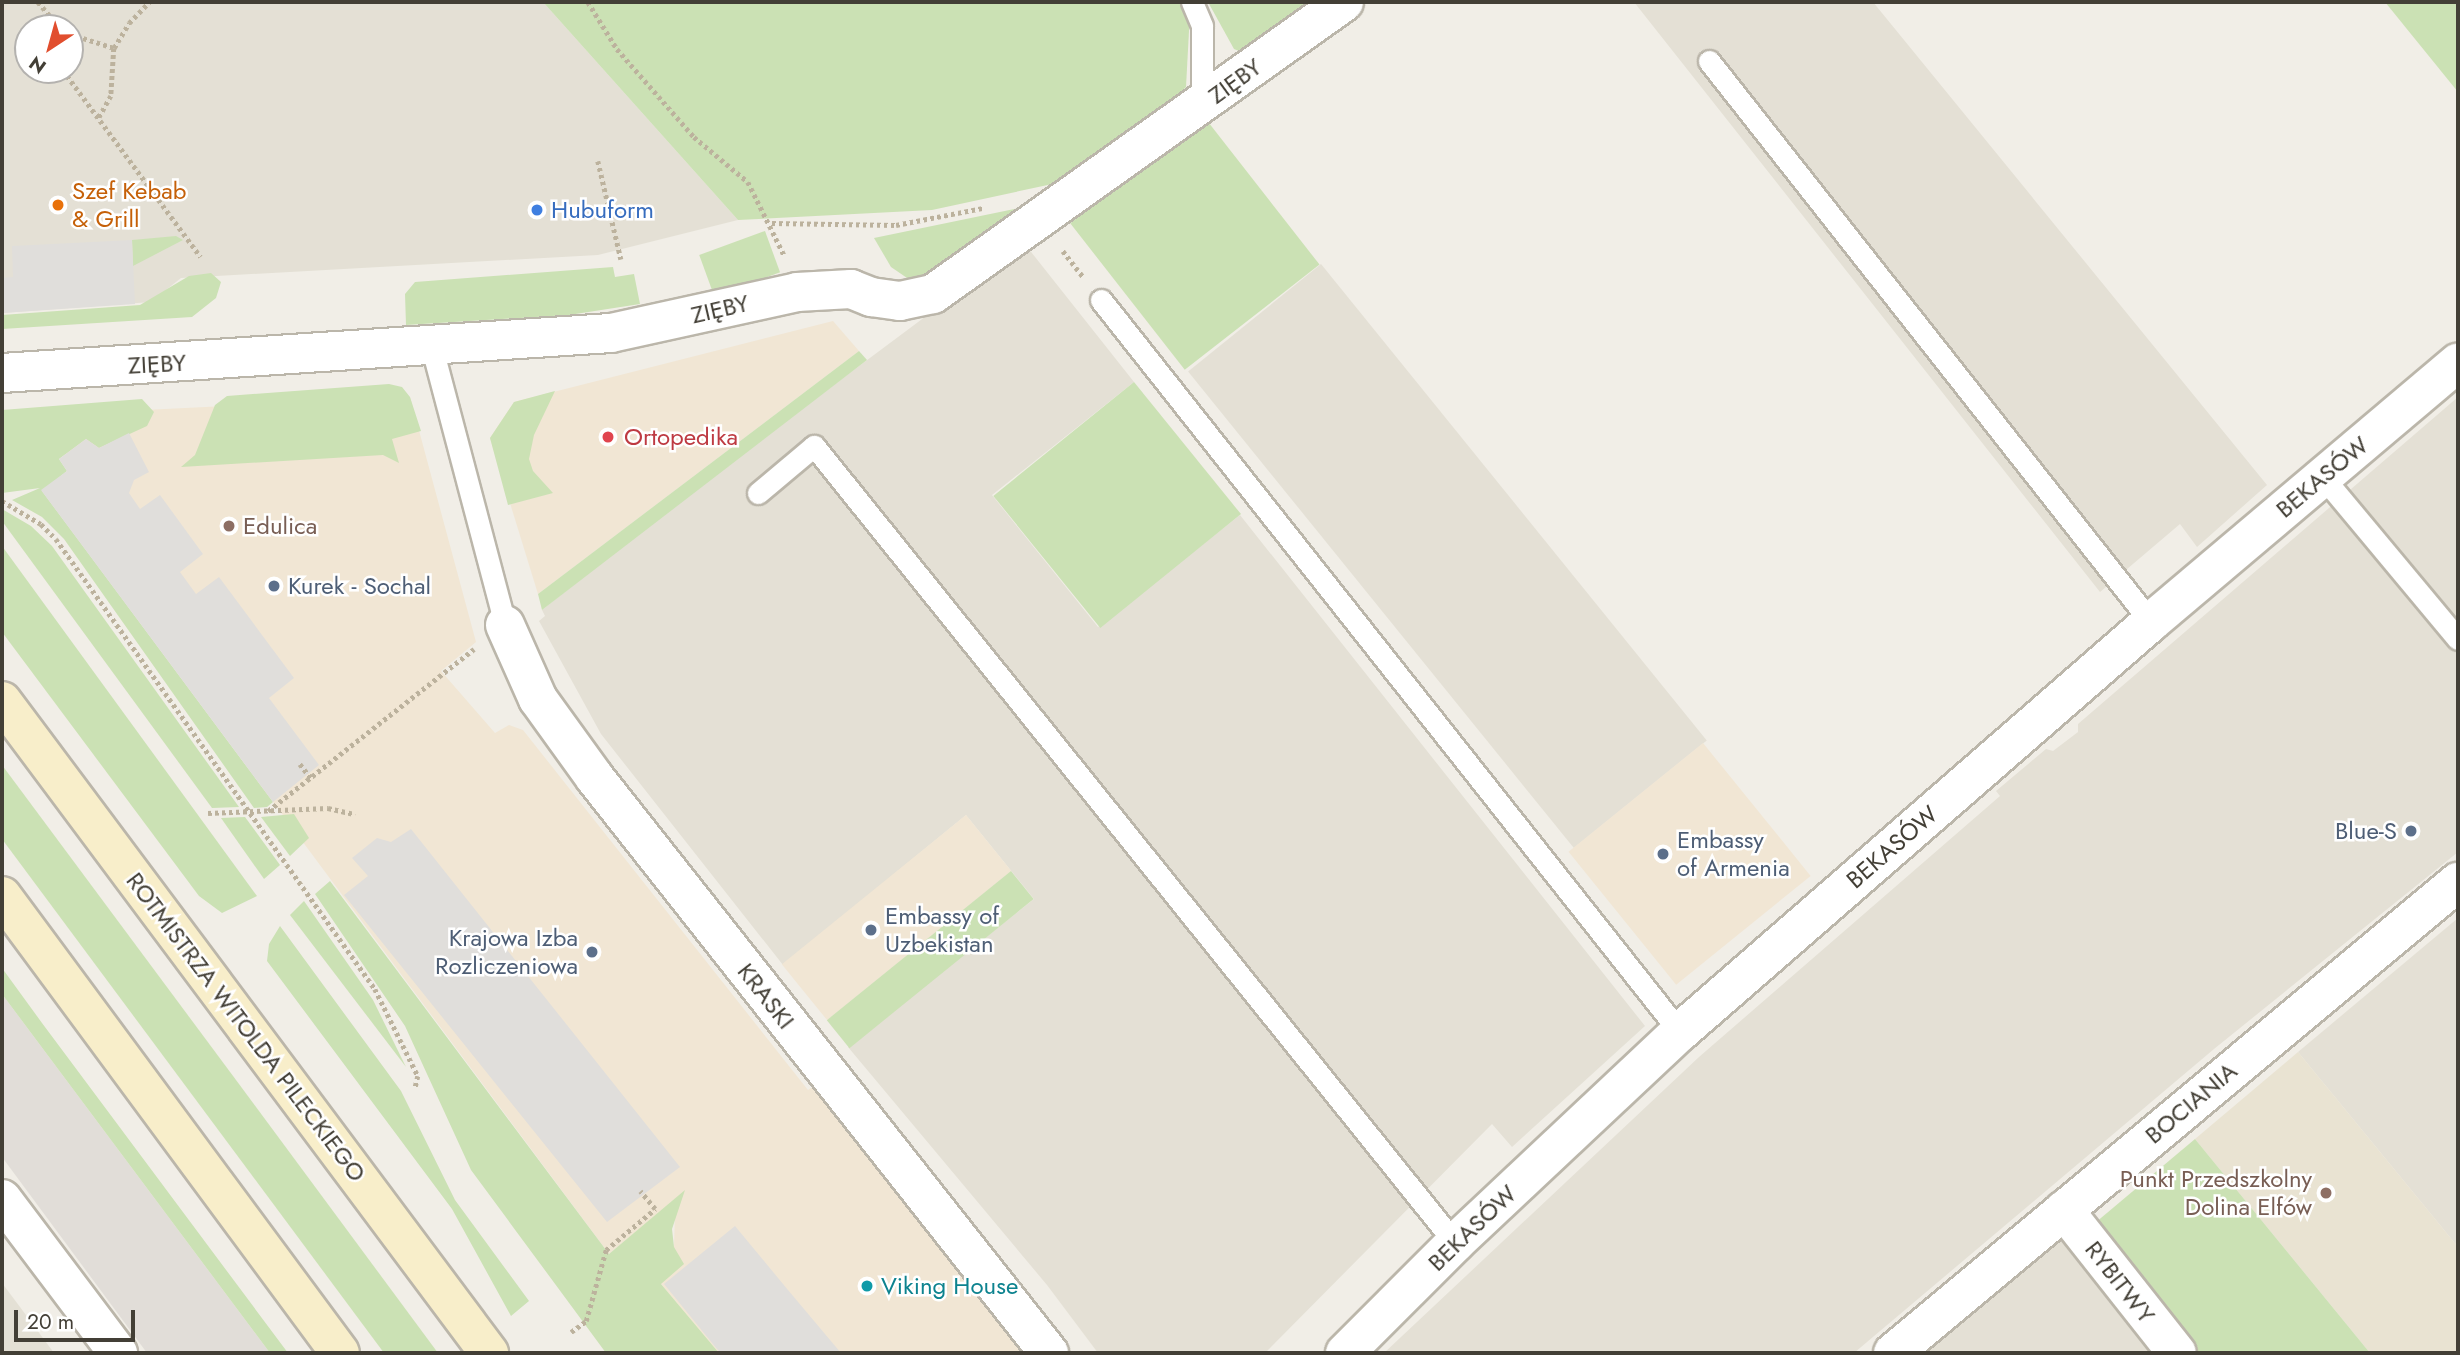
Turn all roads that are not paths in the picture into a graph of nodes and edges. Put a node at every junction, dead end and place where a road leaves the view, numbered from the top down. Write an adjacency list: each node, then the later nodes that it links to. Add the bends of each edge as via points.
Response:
1 (1192, 2): 4 (lane, via 1202,26)
2 (1344, 2): 4 (street, ZIĘBY)
3 (1709, 61): 11 (lane)
4 (1202, 105): 6 (street, ZIĘBY, via 933,294 900,301 851,289 797,292 611,333)
5 (1101, 300): 17 (lane)
6 (432, 348): 8 (street, ZIĘBY); 12 (lane)
7 (2458, 363): 9 (street, BEKASÓW)
8 (2, 373)
9 (2322, 477): 11 (street, BEKASÓW); 13 (lane)
10 (758, 493): 20 (lane, via 814,446)
11 (2151, 622): 17 (street, BEKASÓW)
12 (496, 633): 24 (street, KRASKI, via 595,778)
13 (2458, 639)
14 (2, 701): 23 (main road, ROTMISTRZA WITOLDA PILECKIEGO)
15 (2458, 882): 19 (street, BOCIANIA)
16 (2, 896): 22 (main road)
17 (1680, 1032): 20 (street, BEKASÓW)
18 (2, 1199): 21 (street)
19 (2064, 1210): 26 (street, BOCIANIA); 27 (street, RYBITWY)
20 (1455, 1243): 25 (street, BEKASÓW)
21 (118, 1353)
22 (340, 1353)
23 (489, 1353)
24 (1049, 1353)
25 (1345, 1353)
26 (1893, 1353)
27 (2176, 1353)

